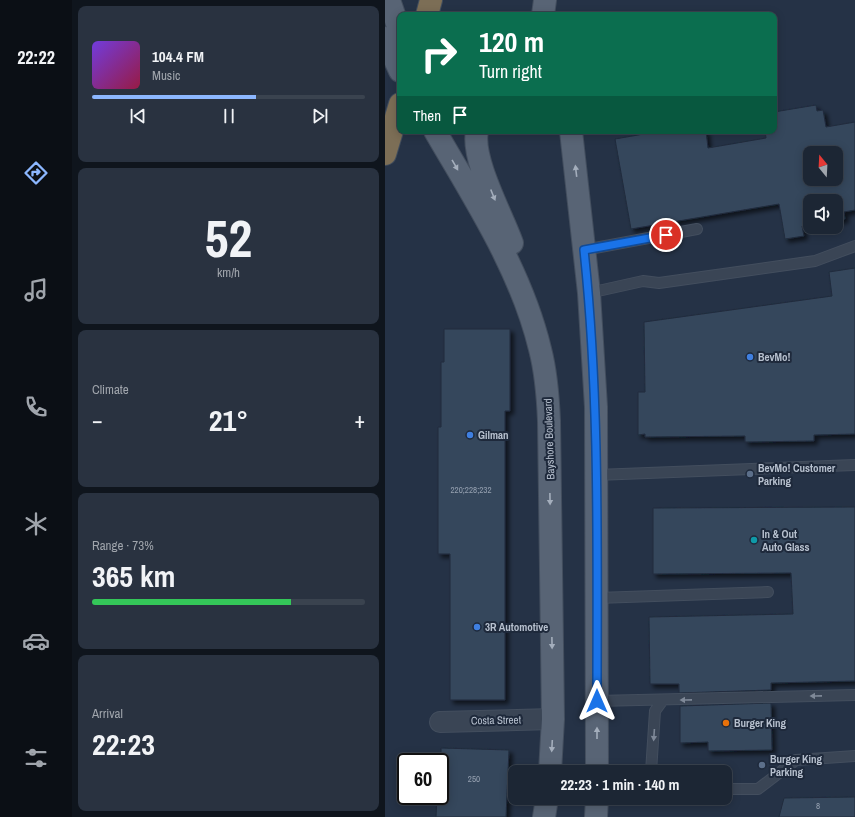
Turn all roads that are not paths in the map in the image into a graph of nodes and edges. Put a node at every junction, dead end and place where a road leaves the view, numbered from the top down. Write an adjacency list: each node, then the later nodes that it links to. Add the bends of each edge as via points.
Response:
1 (389, 0): 8 (main road)
2 (431, 0): 5 (highway)
3 (545, 0): 6 (main road)
4 (553, 0): 7 (main road)
5 (428, 12)
6 (543, 12)
7 (555, 12)
8 (397, 23)
9 (385, 38): 10 (main road)
10 (397, 64)
11 (397, 114): 15 (highway)
12 (437, 134): 20 (main road, Bayshore Boulevard, one-way to 20, via 486,219 514,276)
13 (477, 134): 20 (main road, one-way to 20, via 481,166 521,270 532,306)
14 (571, 134): 18 (main road, one-way to 14)
15 (385, 154)
16 (697, 230): 18 (lane)
17 (855, 246): 19 (lane, via 815,261 659,283 643,280)
18 (584, 250): 19 (main road)
19 (589, 293): 22 (main road, via 595,385)
20 (540, 349): 28 (main road, Bayshore Boulevard, one-way to 28, via 547,384 549,421)
21 (855, 465): 22 (lane)
22 (596, 475): 24 (main road)
23 (768, 592): 24 (lane)
24 (597, 598): 27 (main road)
25 (855, 695): 26 (lane, one-way to 26)
26 (663, 700): 27 (lane); 33 (lane, one-way to 33, via 655,711)
27 (597, 701): 32 (main road, one-way to 27)
28 (553, 719): 29 (street, Costa Street); 31 (main road, Bayshore Boulevard, one-way to 31)
29 (439, 722)
30 (855, 756): 34 (lane, via 796,760 758,789)
31 (550, 765)
32 (597, 765)
33 (651, 765)
34 (732, 789)
35 (546, 805): 37 (main road)
36 (597, 805): 38 (main road)
37 (544, 817)
38 (596, 817)

